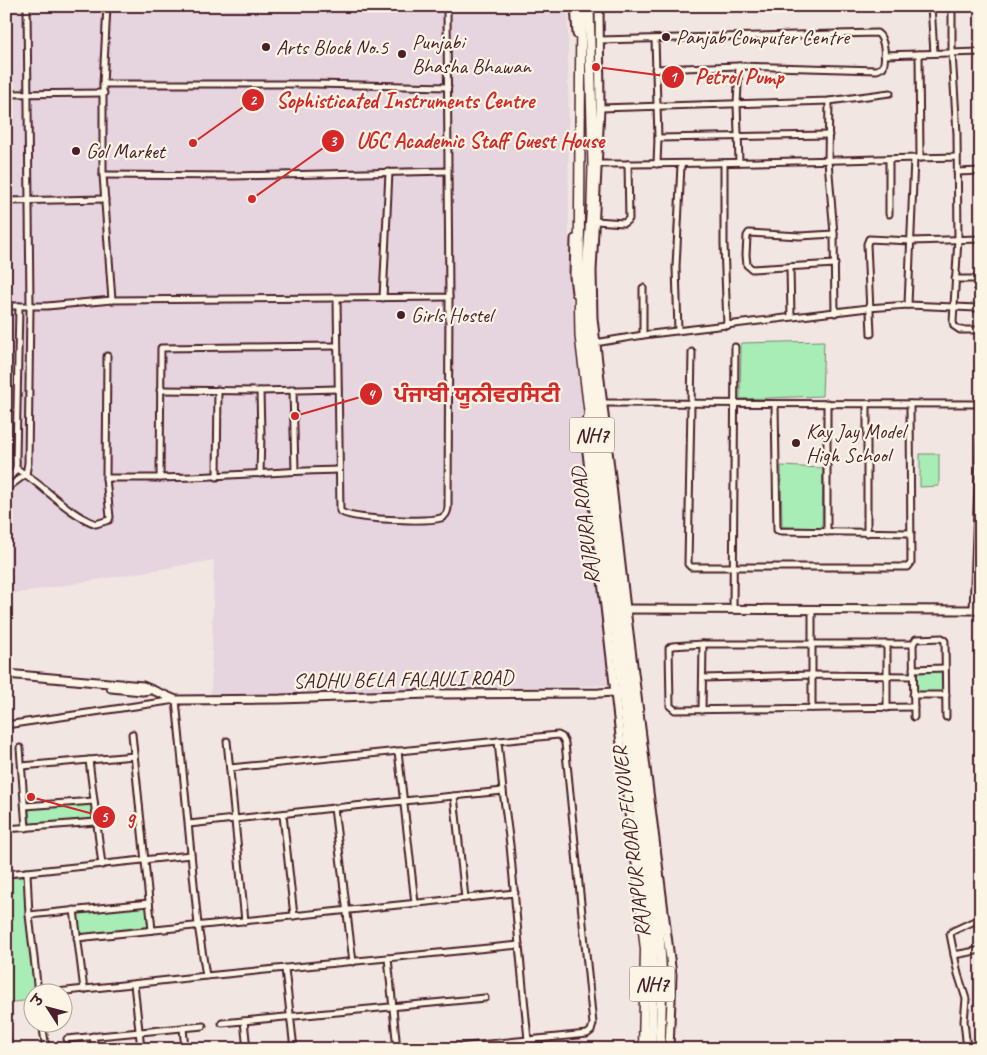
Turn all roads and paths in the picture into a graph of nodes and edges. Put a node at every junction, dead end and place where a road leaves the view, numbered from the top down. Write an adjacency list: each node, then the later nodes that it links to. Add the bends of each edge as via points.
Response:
1 (27, 6): 23 (street)
2 (107, 6): 18 (street)
3 (447, 6): 19 (street)
4 (589, 6): 57 (highway, RAJPURA ROAD / NH7, via 593,166)
5 (599, 6): 10 (street)
6 (931, 6): 12 (street)
7 (952, 6): 13 (street)
8 (576, 7): 98 (highway, RAJPURA ROAD / NH7, via 580,336)
9 (655, 39): 10 (street); 14 (street, via 877,32 881,35); 17 (street)
10 (599, 40): 27 (street)
11 (981, 52): 13 (street)
12 (934, 53): 13 (street); 15 (street)
13 (952, 53): 31 (street)
14 (884, 54): 15 (street); 16 (street, via 883,67 877,70)
15 (919, 54): 32 (street)
16 (739, 66): 17 (street); 25 (street)
17 (655, 69): 26 (street)
18 (103, 84): 19 (street); 20 (street)
19 (448, 87): 41 (street)
20 (104, 93): 23 (street); 45 (street)
21 (890, 93): 24 (street)
22 (6, 94): 23 (street)
23 (28, 94): 48 (street)
24 (829, 101): 25 (street); 28 (street)
25 (737, 104): 26 (street); 29 (street)
26 (656, 106): 27 (street); 30 (street)
27 (600, 108): 37 (street)
28 (829, 135): 29 (street); 34 (street)
29 (738, 137): 30 (street); 35 (street)
30 (658, 138): 39 (street)
31 (957, 157): 32 (street); 44 (street)
32 (917, 158): 33 (street); 54 (street)
33 (889, 159): 34 (street); 49 (street)
34 (828, 161): 35 (street); 51 (street)
35 (739, 162): 36 (street)
36 (724, 163): 40 (street); 74 (street)
37 (598, 164): 38 (street); 50 (street)
38 (628, 164): 39 (street); 50 (street, via 629,220 624,223)
39 (657, 164): 40 (street)
40 (681, 165): 76 (street, via 676,267)
41 (448, 171): 43 (street); 62 (street)
42 (981, 171): 44 (street)
43 (389, 172): 45 (street); 61 (street)
44 (957, 172): 52 (street)
45 (104, 175): 46 (street)
46 (105, 199): 48 (street); 64 (street)
47 (6, 201): 48 (street)
48 (29, 201): 68 (street)
49 (889, 214)
50 (596, 221): 57 (street)
51 (834, 234): 55 (street); 56 (street, via 753,233 746,236 749,267)
52 (958, 239): 53 (street); 54 (street); 59 (street)
53 (981, 239)
54 (911, 241): 65 (street); 70 (street, via 868,240)
55 (835, 264): 56 (street); 72 (street)
56 (790, 267): 73 (street)
57 (590, 272): 79 (street); 114 (highway, RAJPURA ROAD / NH7, via 588,333)
58 (981, 279): 59 (street)
59 (955, 280): 69 (street)
60 (643, 288): 78 (street)
61 (384, 298): 62 (street); 63 (street)
62 (448, 298): 100 (street, via 447,513 441,518 346,515 339,508)
63 (337, 299): 64 (street); 80 (street)
64 (112, 300): 68 (street)
65 (908, 305): 69 (street); 70 (street)
66 (6, 306): 67 (street)
67 (19, 306): 68 (street); 99 (street)
68 (30, 306): 102 (street)
69 (953, 306): 71 (street); 75 (street, via 956,329)
70 (868, 308): 72 (street); 77 (street)
71 (981, 310)
72 (835, 313): 73 (street)
73 (791, 317): 74 (street)
74 (727, 326): 76 (street)
75 (981, 330)
76 (678, 331): 78 (street)
77 (871, 334)
78 (643, 335): 79 (street)
79 (595, 342): 90 (street)
80 (337, 346): 85 (street); 86 (street, via 161,348)
81 (735, 348): 91 (street)
82 (692, 352): 89 (street)
83 (106, 356): 105 (street)
84 (293, 389): 85 (street); 88 (street); 101 (street)
85 (338, 389): 100 (street)
86 (160, 390): 87 (street); 106 (street)
87 (218, 390): 88 (street); 104 (street)
88 (260, 391): 103 (street)
89 (692, 402): 90 (street); 91 (street); 112 (street, via 688,564 693,568)
90 (601, 403): 114 (street)
91 (735, 403): 93 (street); 112 (street)
92 (827, 403): 93 (street); 94 (street); 109 (street)
93 (775, 404): 109 (street, via 776,528 780,531)
94 (867, 404): 95 (street); 110 (street)
95 (910, 404): 96 (street); 111 (street)
96 (981, 404)
97 (981, 409): 116 (street)
98 (590, 414): 114 (highway, RAJPURA ROAD / NH7); 130 (street, via 585,435)
99 (17, 469): 102 (street); 107 (street)
100 (339, 470): 101 (street)
101 (295, 471): 103 (street)
102 (26, 474): 105 (street, via 81,517 96,524 110,517); 108 (street)
103 (260, 474): 104 (street)
104 (217, 477): 106 (street)
105 (106, 478): 106 (street)
106 (160, 478)
107 (6, 480)
108 (6, 489)
109 (827, 532): 110 (street)
110 (867, 532): 111 (street)
111 (911, 533): 112 (street, via 911,562 908,567)
112 (733, 567): 113 (street)
113 (733, 608): 114 (street); 115 (street)
114 (620, 609): 130 (highway, RAJPURA ROAD / NH7); 219 (street, via 672,975)
115 (812, 609): 116 (street); 120 (street)
116 (977, 610)
117 (703, 644): 120 (street); 128 (street); 137 (street, via 672,646 668,650 670,708)
118 (887, 644): 119 (street); 120 (street); 125 (street)
119 (914, 644): 121 (street, via 916,639 942,638 945,641); 122 (street)
120 (812, 645): 124 (street)
121 (945, 668): 122 (street); 132 (street)
122 (913, 669): 126 (street)
123 (6, 674): 129 (street)
124 (812, 676): 125 (street); 128 (street); 135 (street)
125 (887, 676): 126 (street); 136 (street)
126 (913, 676): 131 (street)
127 (6, 678): 129 (street)
128 (703, 678): 137 (street)
129 (99, 685): 133 (street, via 150,690)
130 (622, 691): 133 (street, SADHU BELA FALAULI ROAD); 165 (highway, RAJPURA ROAD / NH7); 177 (highway, RAJAPUR ROAD FLYOVER / NH7)
131 (913, 695): 132 (street); 134 (street)
132 (946, 695): 139 (street)
133 (176, 700): 140 (street); 159 (street)
134 (914, 707): 136 (street); 138 (street)
135 (812, 708): 136 (street); 137 (street)
136 (887, 708)
137 (702, 710)
138 (914, 717)
139 (946, 717)
140 (6, 725)
141 (132, 734): 146 (street)
142 (227, 741): 149 (street)
143 (498, 741): 145 (street); 150 (street); 205 (street, via 559,736 565,743 567,762 593,1024 592,1031 587,1034)
144 (20, 748): 148 (street)
145 (398, 751): 149 (street); 153 (street)
146 (134, 756): 147 (street); 163 (street)
147 (89, 760): 148 (street); 152 (street)
148 (22, 766): 154 (street)
149 (230, 768): 157 (street)
150 (503, 791): 151 (street); 168 (street)
151 (454, 796): 153 (street); 169 (street)
152 (94, 801): 154 (street); 158 (street)
153 (404, 801): 155 (street); 171 (street)
154 (25, 806): 160 (street)
155 (334, 808): 156 (street); 173 (street)
156 (283, 815): 157 (street); 175 (street)
157 (234, 819): 159 (street); 178 (street)
158 (96, 822): 160 (street); 164 (street)
159 (189, 824): 162 (street)
160 (26, 828): 161 (street)
161 (6, 829)
162 (191, 855): 163 (street); 179 (street)
163 (146, 860): 164 (street); 170 (street)
164 (102, 865): 166 (street)
165 (640, 866): 177 (highway, RAJAPUR ROAD FLYOVER / NH7); 216 (main road, via 645,957)
166 (27, 872): 167 (street); 174 (street)
167 (6, 874)
168 (515, 893): 169 (street); 182 (street)
169 (465, 898): 171 (street)
170 (149, 903): 172 (street); 180 (street)
171 (415, 903): 173 (street)
172 (74, 910): 174 (street); 181 (street)
173 (346, 911): 175 (street); 186 (street)
174 (30, 915): 189 (street)
175 (294, 916): 178 (street)
176 (981, 918): 184 (street, via 951,933)
177 (654, 920): 217 (highway, RAJAPUR ROAD FLYOVER / NH7); 218 (highway, RAJAPUR ROAD FLYOVER / NH7, via 662,976)
178 (245, 921): 179 (street)
179 (198, 925): 180 (street); 188 (street)
180 (152, 930): 181 (street)
181 (77, 938): 191 (street)
182 (520, 945): 185 (street); 205 (street)
183 (981, 950): 184 (street)
184 (954, 955): 220 (street, via 966,999)
185 (388, 958): 186 (street); 194 (street)
186 (353, 962): 187 (street)
187 (284, 969): 188 (street); 195 (street)
188 (206, 976): 190 (street)
189 (37, 982)
190 (134, 984): 191 (street); 202 (street)
191 (84, 990): 192 (street)
192 (72, 991)
193 (485, 998): 194 (street)
194 (393, 1007): 195 (street); 213 (street)
195 (290, 1017): 196 (street); 212 (street)
196 (244, 1021): 197 (street); 211 (street)
197 (222, 1023)
198 (203, 1026): 199 (street)
199 (183, 1028): 202 (street); 210 (street)
200 (6, 1029): 206 (street)
201 (43, 1032): 207 (street)
202 (139, 1032): 203 (street); 209 (street)
203 (94, 1036): 204 (street); 208 (street)
204 (67, 1039)
205 (528, 1040): 214 (street); 215 (street)
206 (8, 1049)
207 (46, 1049)
208 (94, 1049)
209 (141, 1049)
210 (185, 1049)
211 (247, 1049)
212 (294, 1049)
213 (397, 1049)
214 (437, 1049)
215 (529, 1049)
216 (643, 1049)
217 (651, 1049)
218 (660, 1049)
219 (669, 1049)
220 (967, 1049)

